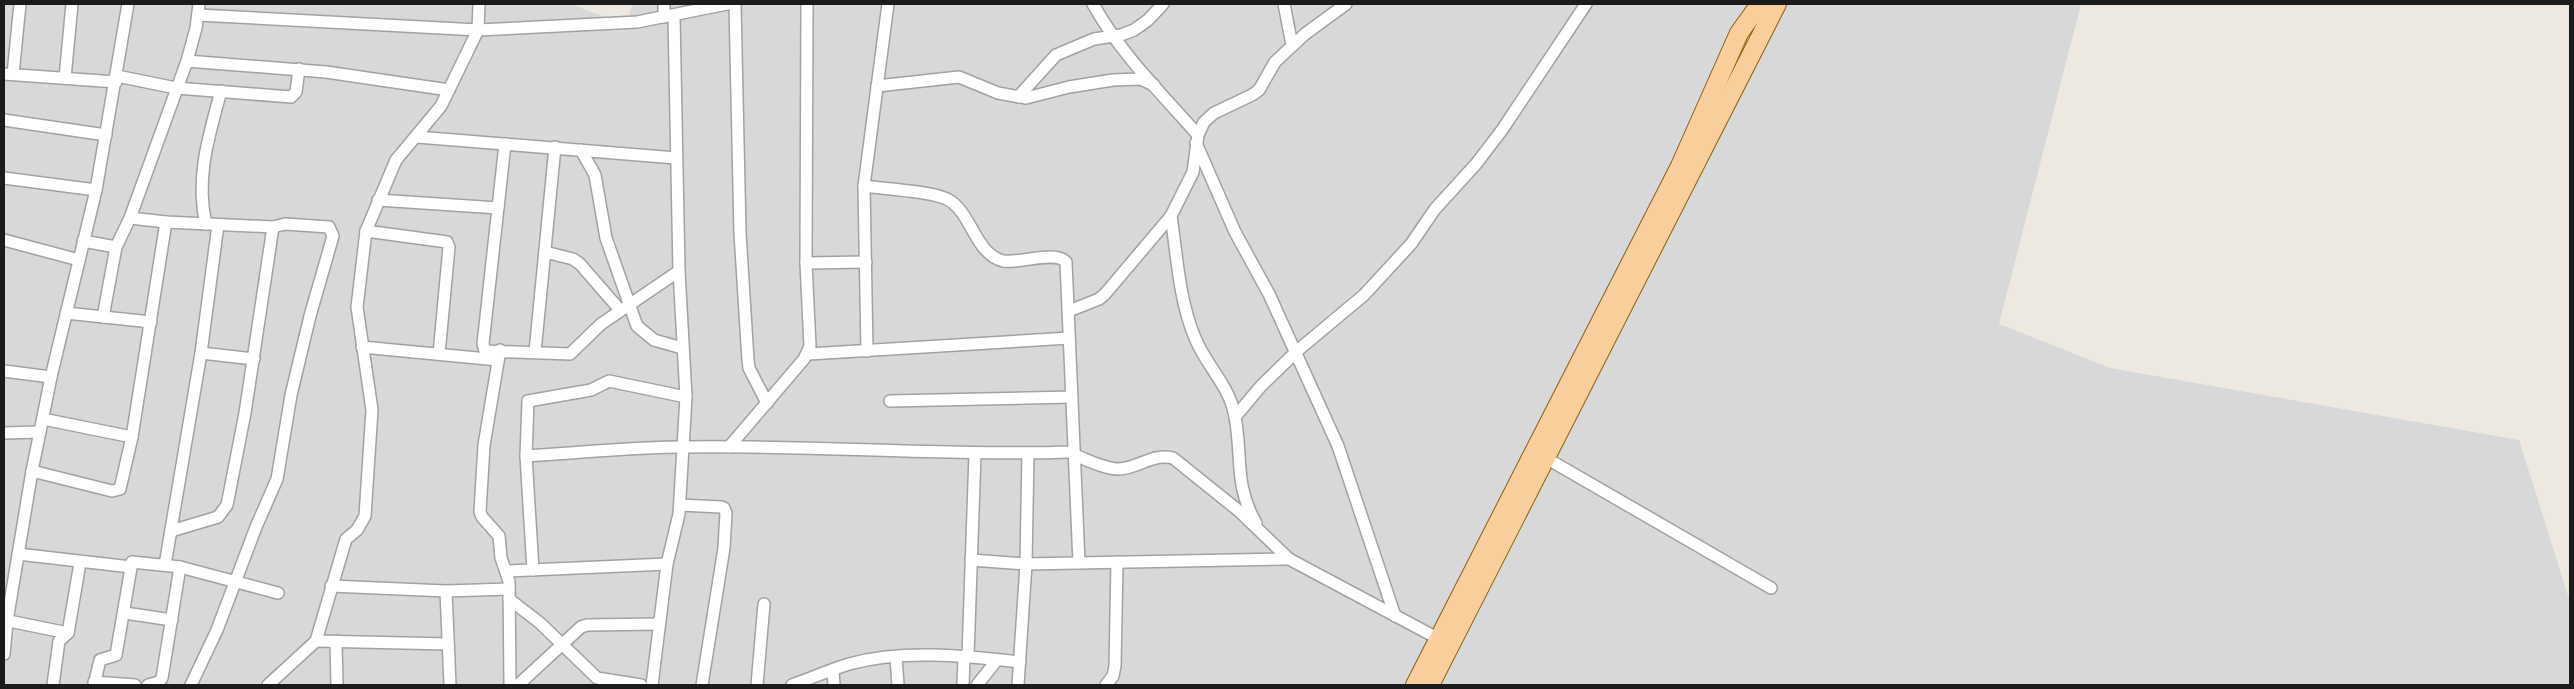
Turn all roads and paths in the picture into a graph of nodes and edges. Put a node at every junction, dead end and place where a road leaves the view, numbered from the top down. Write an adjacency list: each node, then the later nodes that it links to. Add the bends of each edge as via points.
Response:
1 (20, 4): 24 (street)
2 (72, 4): 25 (street)
3 (128, 4): 26 (street)
4 (479, 4): 19 (street)
5 (664, 4): 18 (street)
6 (727, 4): 18 (street)
7 (734, 4): 81 (street, via 740,233 748,360)
8 (808, 4): 58 (street)
9 (888, 4): 28 (street)
10 (1093, 4): 20 (street)
11 (1163, 4): 20 (street, via 1141,26)
12 (1284, 4): 21 (street)
13 (1346, 4): 21 (street)
14 (1586, 4): 69 (street, via 1502,130 1435,209 1411,244 1364,295)
15 (1760, 4): 125 (main road, via 1739,33 1680,166)
16 (1776, 4): 93 (main road)
17 (198, 10): 19 (street); 22 (street)
18 (669, 16): 19 (street, via 589,26); 40 (street)
19 (478, 30): 30 (street)
20 (1113, 36): 27 (street); 32 (street, via 1094,39 1056,55)
21 (1292, 45): 36 (street, via 1269,68 1259,90 1209,116)
22 (187, 61): 23 (street); 29 (street)
23 (299, 69): 30 (street); 31 (street, via 296,92 291,97)
24 (8, 74): 25 (street)
25 (65, 78): 26 (street)
26 (116, 79): 29 (street); 34 (street)
27 (1154, 85): 32 (street, via 1140,79 1113,80); 36 (street)
28 (877, 86): 32 (street, via 959,77 998,93); 42 (street)
29 (176, 88): 31 (street); 47 (street)
30 (449, 90): 35 (street)
31 (221, 91): 49 (street, via 204,154 202,202)
32 (1018, 97)
33 (4, 120): 34 (street)
34 (106, 135): 43 (street)
35 (417, 137): 37 (street); 44 (street, via 396,160)
36 (1197, 139): 46 (street, via 1194,172); 69 (street, via 1235,232)
37 (506, 144): 38 (street); 45 (street)
38 (555, 148): 39 (street); 55 (street)
39 (581, 150): 40 (street); 60 (street, via 595,175 606,238)
40 (676, 158): 59 (street)
41 (4, 178): 43 (street)
42 (864, 186): 57 (street); 61 (street, via 948,200 965,218 984,248 1003,261 1063,259)
43 (96, 190): 53 (street)
44 (378, 200): 45 (street); 51 (street)
45 (498, 208): 74 (street, via 483,347)
46 (1171, 216): 61 (street, via 1105,294); 82 (street, via 1187,319)
47 (130, 218): 48 (street); 54 (street)
48 (166, 222): 49 (street); 64 (street)
49 (212, 224): 50 (street); 71 (street)
50 (273, 227): 75 (street); 111 (street, via 285,224 329,227 333,236 293,386 277,479)
51 (366, 231): 66 (street, via 357,307); 72 (street, via 448,242)
52 (4, 240): 56 (street)
53 (83, 241): 54 (street); 56 (street)
54 (116, 247): 63 (street)
55 (545, 252): 60 (street, via 573,259); 70 (street)
56 (79, 260): 62 (street)
57 (866, 262): 58 (street); 68 (street)
58 (806, 263): 73 (street)
59 (679, 271): 60 (street); 67 (street)
60 (625, 307): 67 (street, via 645,335 662,344); 70 (street, via 601,324 570,354)
61 (1069, 311): 65 (street)
62 (66, 313): 63 (street); 77 (street)
63 (103, 317): 64 (street)
64 (151, 322): 86 (street)
65 (1069, 338): 68 (street); 79 (street)
66 (362, 347): 72 (street); 112 (street, via 372,410 366,506 361,524 346,539)
67 (682, 348): 78 (street)
68 (867, 351): 73 (street)
69 (1297, 351): 82 (street); 120 (street, via 1338,446)
70 (535, 352): 74 (street)
71 (201, 353): 75 (street); 96 (street)
72 (439, 354): 74 (street)
73 (809, 354): 81 (street)
74 (499, 355): 110 (street, via 484,445 480,512 499,536 501,558)
75 (254, 359): 96 (street, via 225,510 218,517)
76 (4, 372): 77 (street)
77 (51, 376): 83 (street)
78 (686, 397): 87 (street); 92 (street, via 609,381 591,390 528,401)
79 (1072, 397): 80 (street); 90 (street)
80 (890, 401)
81 (767, 403): 88 (street)
82 (1235, 417): 97 (street, via 1242,488 1250,513)
83 (43, 419): 84 (street); 86 (street)
84 (40, 432): 85 (street); 94 (street)
85 (4, 434)
86 (132, 437): 94 (street, via 120,489 116,491)
87 (682, 446): 88 (street); 92 (street); 95 (street)
88 (729, 446): 91 (street)
89 (1028, 453): 90 (street); 91 (street); 105 (street)
90 (1074, 453): 97 (street, via 1119,469 1158,457 1172,458 1240,511); 103 (street)
91 (975, 454): 100 (street)
92 (526, 456): 109 (street)
93 (1546, 458): 113 (street); 158 (main road)
94 (32, 471): 98 (street)
95 (680, 505): 104 (street); 148 (street, via 721,507 726,513 724,548)
96 (171, 530): 106 (street)
97 (1263, 534): 99 (street)
98 (18, 554): 102 (street); 122 (street)
99 (1289, 559): 101 (street); 120 (street)
100 (971, 560): 105 (street); 131 (street)
101 (1117, 562): 103 (street); 156 (street, via 1115,666)
102 (80, 563): 107 (street); 124 (street)
103 (1079, 563): 105 (street)
104 (666, 564): 109 (street); 123 (street)
105 (1026, 564): 134 (street)
106 (165, 565): 107 (street, via 132,562); 108 (street)
107 (131, 567): 119 (street)
108 (180, 567): 111 (street); 121 (street)
109 (533, 570): 110 (street)
110 (507, 571): 116 (street)
111 (236, 581): 115 (street); 140 (street, via 218,630)
112 (331, 586): 114 (street); 126 (street)
113 (1771, 588)
114 (446, 590): 116 (street); 128 (street)
115 (278, 593)
116 (509, 594): 129 (street); 144 (street)
117 (764, 604): 149 (street)
118 (4, 606): 122 (street)
119 (125, 613): 121 (street); 136 (street, via 116,655 100,660)
120 (1395, 616): 125 (street)
121 (172, 620): 139 (street, via 162,678)
122 (5, 621): 124 (street); 130 (street)
123 (659, 624): 129 (street, via 587,625 574,632); 147 (street)
124 (68, 633): 137 (street, via 59,641)
125 (1439, 640): 157 (main road)
126 (316, 641): 127 (street); 141 (street)
127 (336, 642): 128 (street); 142 (street)
128 (448, 644): 143 (street)
129 (562, 646): 145 (street); 146 (street, via 597,678)
130 (4, 654)
131 (966, 656): 132 (street); 133 (street); 153 (street)
132 (896, 657): 135 (street); 152 (street)
133 (997, 660): 134 (street); 154 (street)
134 (1020, 662): 155 (street)
135 (833, 670): 150 (street); 151 (street)
136 (94, 684): 138 (street)
137 (53, 685)
138 (135, 685)
139 (148, 685)
140 (191, 685)
141 (268, 685)
142 (337, 685)
143 (450, 685)
144 (510, 685)
145 (518, 685)
146 (642, 685)
147 (652, 685)
148 (702, 685)
149 (757, 685)
150 (792, 685)
151 (834, 685)
152 (898, 685)
153 (962, 685)
154 (977, 685)
155 (1018, 685)
156 (1106, 685)
157 (1415, 685)
158 (1430, 685)

